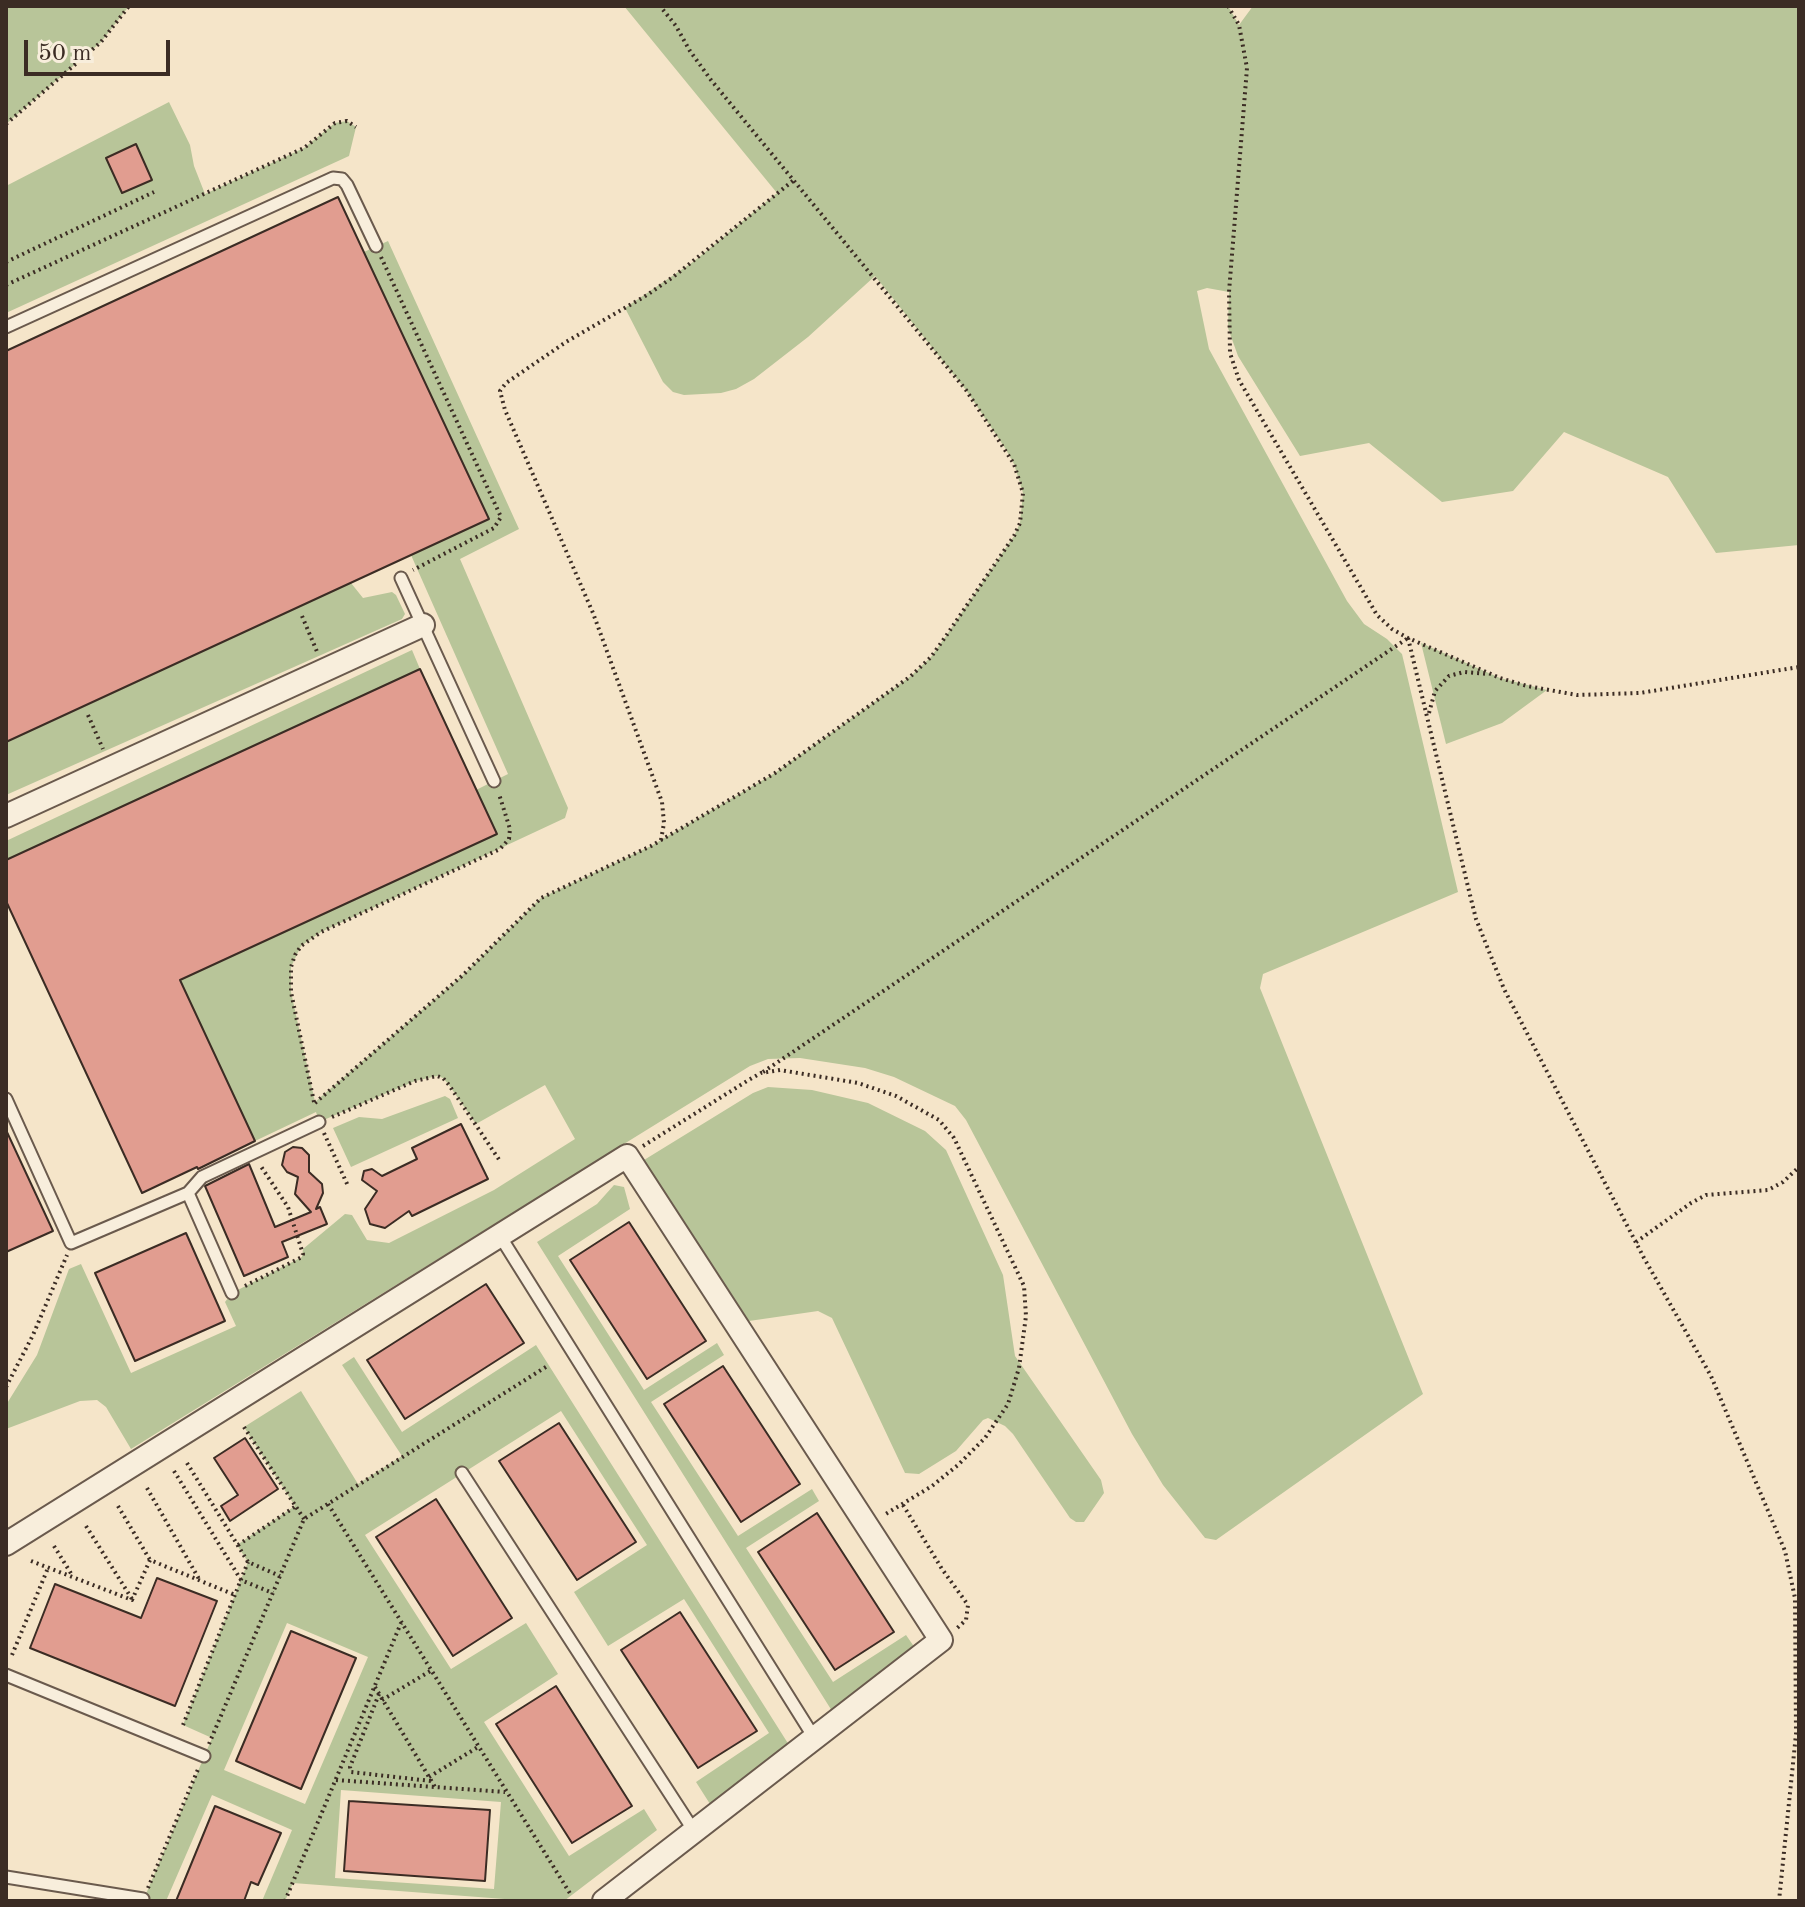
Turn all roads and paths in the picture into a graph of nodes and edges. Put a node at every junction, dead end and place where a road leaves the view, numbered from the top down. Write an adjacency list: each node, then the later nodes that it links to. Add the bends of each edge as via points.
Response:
1 (129, 6): 4 (path, via 88,55)
2 (660, 6): 6 (path, via 696,60)
3 (1228, 6): 15 (path, via 1239,25 1247,68 1229,292 1234,367 1362,592 1382,621)
4 (6, 124)
5 (356, 127): 10 (path, via 347,121 335,123 304,148)
6 (794, 180): 24 (path, via 693,262 543,357 500,391 593,613 662,802); 24 (path, via 966,390 1014,464 1023,508 1014,536 931,657 911,676 775,773)
7 (154, 192): 9 (path)
8 (376, 246): 11 (lane, via 347,185 333,178); 12 (path, via 501,517 494,528)
9 (6, 262)
10 (6, 285)
11 (6, 327)
12 (401, 578): 14 (lane)
13 (302, 616): 17 (path)
14 (423, 625): 17 (street); 22 (lane)
15 (1408, 638): 18 (path); 20 (path); 25 (path)
16 (1799, 667): 18 (path, via 1608,696 1556,692)
17 (325, 670): 21 (street)
18 (1494, 675): 20 (path, via 1449,676 1435,691)
19 (88, 715): 21 (path)
20 (1428, 715): 36 (path, via 1470,895 1489,952)
21 (112, 768): 23 (street)
22 (494, 781): 27 (path, via 510,829 500,849 321,932 295,955 291,992)
23 (6, 816)
24 (661, 840): 27 (path, via 541,898 463,975)
25 (761, 1073): 30 (path); 47 (path, via 789,1070 858,1083 939,1120 960,1147 1021,1276 1026,1316 1008,1404 958,1465)
26 (6, 1099): 37 (lane)
27 (315, 1103): 28 (path)
28 (319, 1122): 29 (lane); 31 (path, via 437,1076 449,1085); 33 (path)
29 (252, 1154): 34 (lane, via 202,1177); 38 (path, via 288,1207 303,1254)
30 (627, 1156): 35 (street); 51 (street)
31 (500, 1161)
32 (1799, 1167): 36 (path, via 1768,1190 1706,1195)
33 (348, 1186)
34 (188, 1193): 37 (lane); 38 (lane)
35 (500, 1236): 53 (street); 76 (lane)
36 (1636, 1242): 74 (path, via 1711,1376 1785,1551 1795,1598)
37 (71, 1243): 40 (path)
38 (232, 1293)
39 (549, 1365): 46 (path)
40 (6, 1387)
41 (244, 1427): 49 (path)
42 (187, 1463): 54 (path)
43 (174, 1471): 63 (path)
44 (462, 1473): 83 (lane)
45 (147, 1488): 62 (path)
46 (328, 1504): 50 (path); 67 (path)
47 (903, 1505): 51 (path); 68 (path, via 968,1605 966,1620)
48 (118, 1506): 56 (path)
49 (296, 1506): 50 (path); 54 (path)
50 (304, 1519): 60 (path)
51 (866, 1524): 68 (street)
52 (86, 1526): 66 (path)
53 (6, 1544)
54 (237, 1545): 58 (path)
55 (54, 1546): 61 (path)
56 (150, 1560): 62 (path); 66 (path)
57 (31, 1561): 59 (path)
58 (248, 1562): 60 (path); 63 (path)
59 (48, 1568): 61 (path); 69 (path)
60 (280, 1576): 64 (path)
61 (74, 1577): 66 (path)
62 (199, 1579): 65 (path)
63 (241, 1580): 64 (path); 65 (path)
64 (273, 1593): 78 (path)
65 (235, 1595): 75 (path)
66 (132, 1600)
67 (402, 1622): 70 (path); 72 (path)
68 (941, 1640): 76 (street)
69 (12, 1655)
70 (432, 1670): 73 (path); 77 (path)
71 (6, 1675): 78 (lane)
72 (375, 1687): 73 (path); 80 (path)
73 (380, 1697): 79 (path); 79 (path, via 351,1772)
74 (1797, 1716): 89 (path)
75 (183, 1725)
76 (815, 1739): 83 (street)
77 (479, 1746): 79 (path); 82 (path)
78 (204, 1756): 86 (path)
79 (430, 1779): 81 (path)
80 (336, 1780): 81 (path); 87 (path)
81 (435, 1787): 82 (path)
82 (507, 1792): 85 (path)
83 (694, 1831): 88 (street)
84 (6, 1877): 86 (lane)
85 (571, 1895)
86 (143, 1899)
87 (285, 1901)
88 (604, 1901)
89 (1779, 1901)

